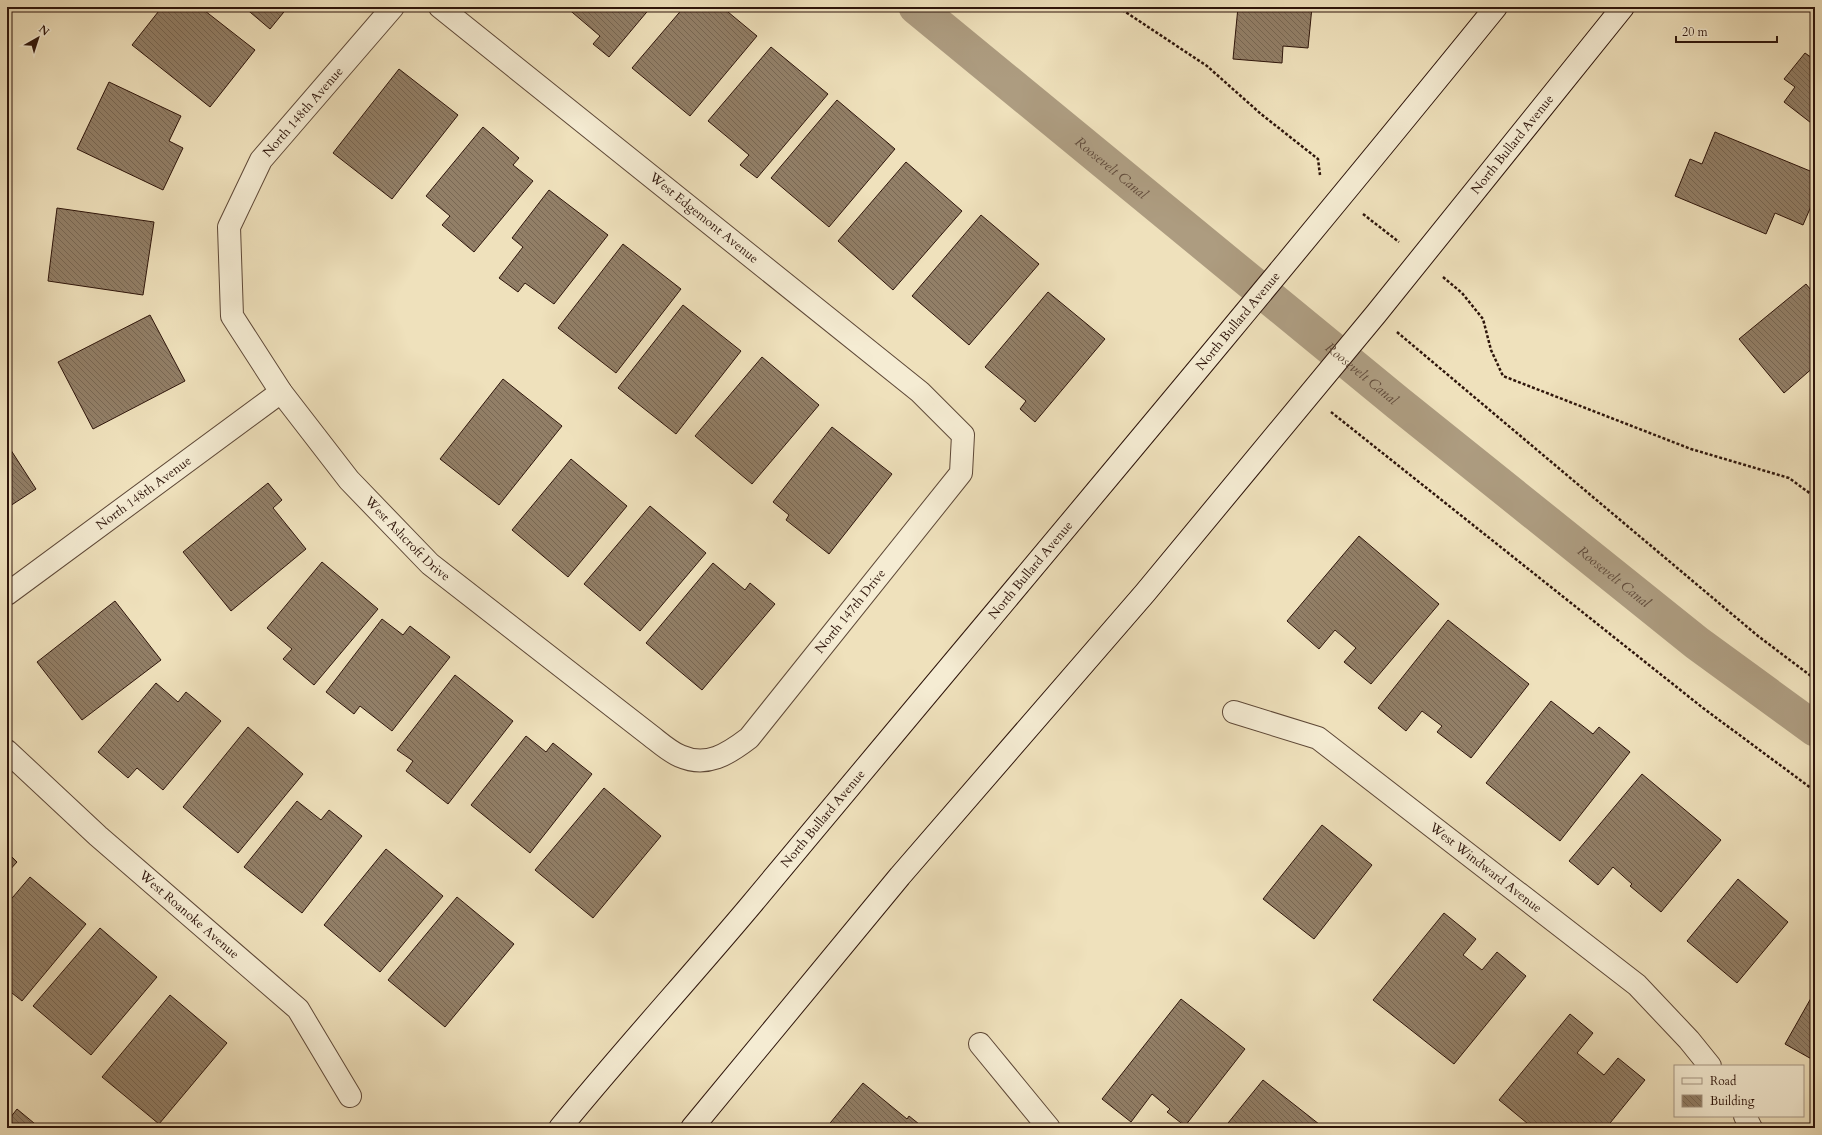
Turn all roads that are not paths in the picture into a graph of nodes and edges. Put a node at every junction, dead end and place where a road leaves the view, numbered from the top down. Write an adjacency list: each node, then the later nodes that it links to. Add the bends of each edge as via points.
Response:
1 (393, 7): 5 (street, North 148th Avenue, via 262,160)
2 (440, 7): 7 (street, West Edgemont Avenue, via 920,392)
3 (1496, 7): 16 (street, North Bullard Avenue, via 1342,197 737,921)
4 (1622, 7): 17 (street, North Bullard Avenue, via 1324,377 1145,593 900,876)
5 (229, 227): 6 (street, West Ashcroft Drive, via 232,316)
6 (281, 392): 8 (street, North 148th Avenue); 11 (street, West Ashcroft Drive, via 349,480 430,564 651,736 680,756)
7 (963, 435): 11 (street, North 147th Drive, via 961,473 749,738 729,753)
8 (7, 594)
9 (1234, 712): 13 (street, West Windward Avenue, via 1318,738 1637,985)
10 (7, 751): 14 (street, West Roanoke Avenue, via 98,836 298,1009)
11 (704, 762)
12 (980, 1044): 18 (street)
13 (1709, 1065)
14 (350, 1096)
15 (1746, 1117): 19 (street)
16 (560, 1128)
17 (692, 1128)
18 (1049, 1128)
19 (1751, 1128)

